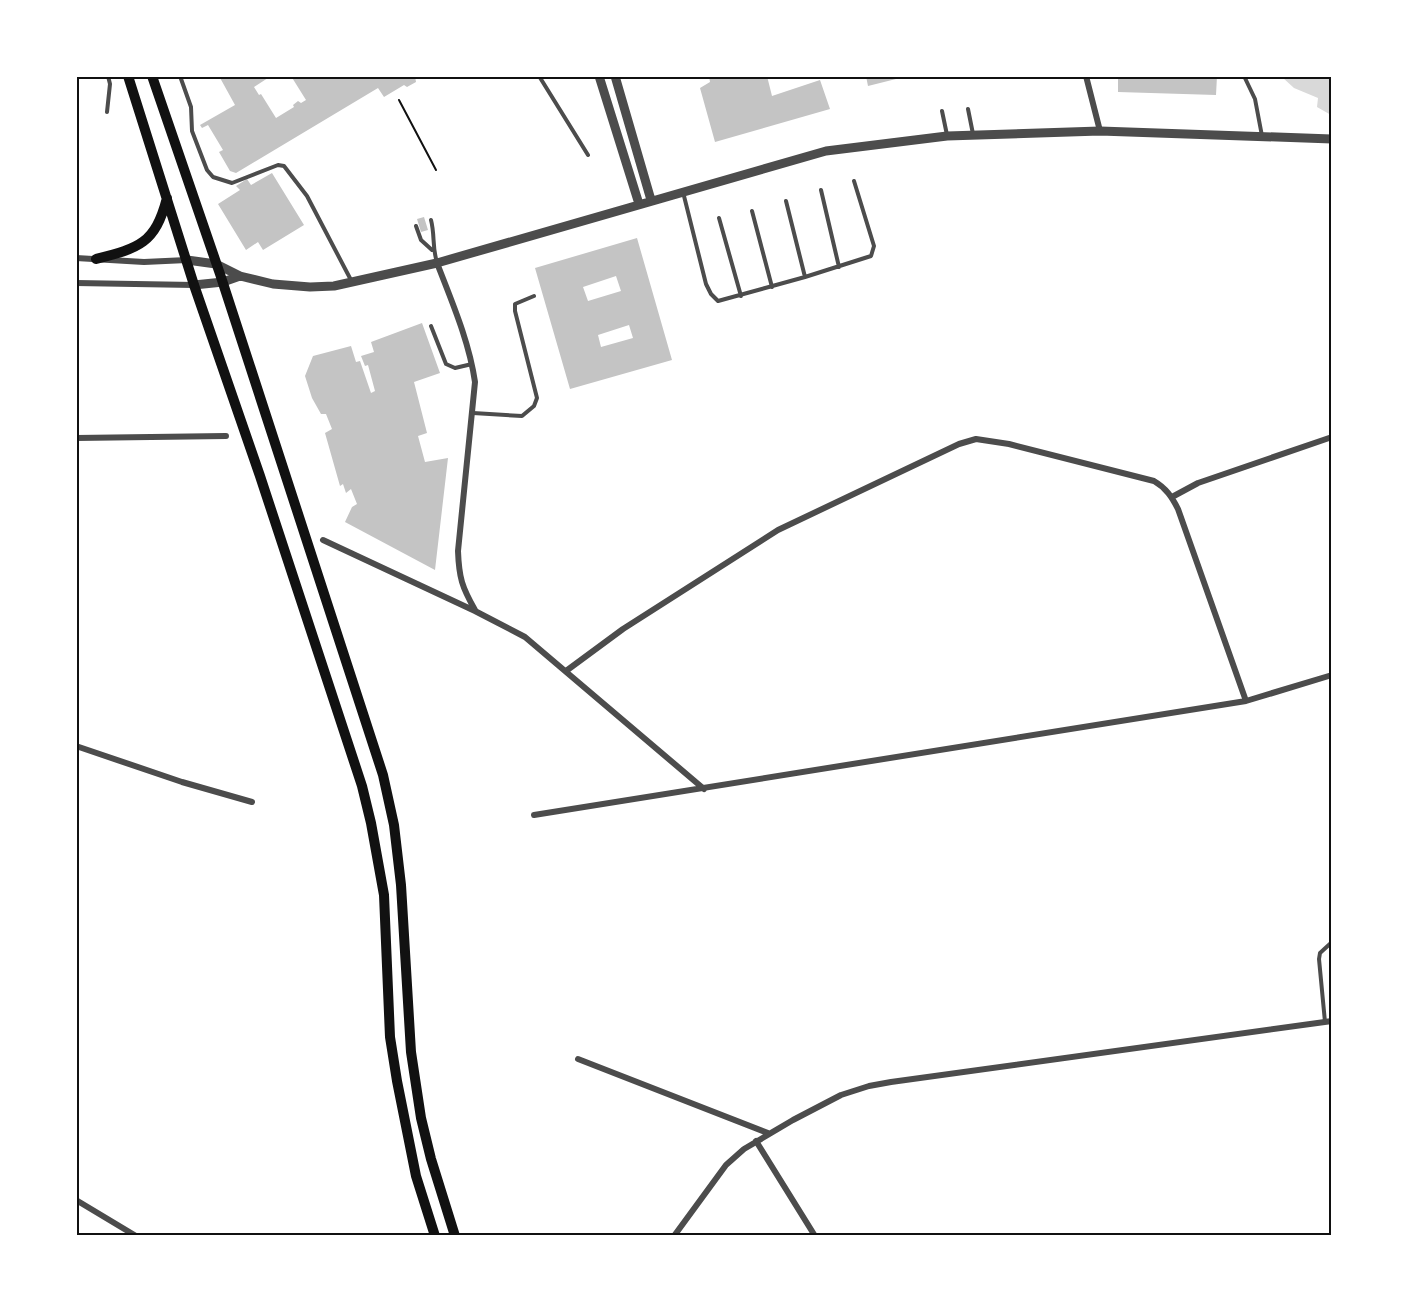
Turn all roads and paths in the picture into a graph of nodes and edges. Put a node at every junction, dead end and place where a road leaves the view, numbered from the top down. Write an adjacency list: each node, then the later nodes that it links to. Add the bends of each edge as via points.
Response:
1 (108, 76): 13 (lane, via 111,84)
2 (128, 76): 24 (main road)
3 (152, 76): 37 (main road)
4 (180, 76): 43 (lane, via 191,107 192,131 207,170 213,177 232,183 284,166 307,196)
5 (539, 76): 19 (lane)
6 (598, 76): 27 (street)
7 (615, 76): 25 (street)
8 (1086, 76): 14 (street)
9 (1244, 76): 17 (lane, via 1256,99)
10 (399, 100): 20 (path)
11 (968, 110): 15 (lane)
12 (942, 111): 16 (lane)
13 (107, 112)
14 (1100, 131): 15 (street); 17 (street)
15 (973, 134): 16 (street)
16 (947, 136): 23 (street, via 826,151)
17 (1262, 136): 18 (street)
18 (1332, 139)
19 (588, 155)
20 (436, 170)
21 (854, 181): 38 (lane, via 874,246 871,256)
22 (822, 190): 38 (lane)
23 (683, 191): 25 (street); 47 (lane, via 711,294 718,301)
24 (167, 198): 34 (main road, via 162,218 149,237 131,249); 35 (main road)
25 (651, 200): 27 (street)
26 (786, 201): 40 (lane)
27 (639, 204): 36 (street)
28 (752, 211): 45 (lane)
29 (719, 218): 47 (lane)
30 (431, 220): 32 (lane)
31 (416, 226): 32 (lane, via 421,240)
32 (432, 250): 36 (lane)
33 (76, 258): 34 (street)
34 (96, 259): 35 (street)
35 (187, 260): 37 (street); 44 (main road)
36 (437, 263): 43 (street); 49 (street)
37 (216, 264): 39 (street); 42 (main road)
38 (839, 267): 40 (lane)
39 (240, 276): 42 (street); 43 (street, via 310,287)
40 (806, 277): 45 (lane)
41 (76, 282): 44 (street)
42 (223, 282): 44 (street); 72 (main road, via 383,775 401,885 411,1052 421,1118)
43 (352, 283)
44 (194, 285): 71 (main road, via 362,786 384,895 390,1036 397,1081 416,1176)
45 (772, 287): 47 (lane)
46 (534, 296): 50 (lane, via 518,301 514,311 537,398 534,406 522,416)
47 (741, 296)
48 (431, 326): 49 (lane, via 446,364 455,368)
49 (472, 364): 50 (street)
50 (473, 413): 56 (street, via 458,570)
51 (226, 436): 53 (street)
52 (1332, 437): 54 (street, via 1198,483)
53 (76, 438)
54 (1172, 497): 57 (street, via 1154,481 976,439 768,536 608,639); 59 (street)
55 (323, 540): 56 (street)
56 (475, 611): 57 (street, via 525,637)
57 (566, 671): 61 (street)
58 (1332, 675): 59 (street)
59 (1246, 701): 61 (street)
60 (76, 746): 62 (street)
61 (704, 789): 63 (street)
62 (252, 802)
63 (534, 815)
64 (1332, 942): 65 (lane, via 1319,959)
65 (1328, 1022): 67 (street, via 869,1086 841,1095)
66 (578, 1059): 67 (street)
67 (768, 1133): 68 (street)
68 (756, 1141): 73 (street, via 726,1165); 74 (street)
69 (76, 1200): 70 (street)
70 (136, 1236)
71 (435, 1236)
72 (455, 1236)
73 (674, 1236)
74 (815, 1236)

